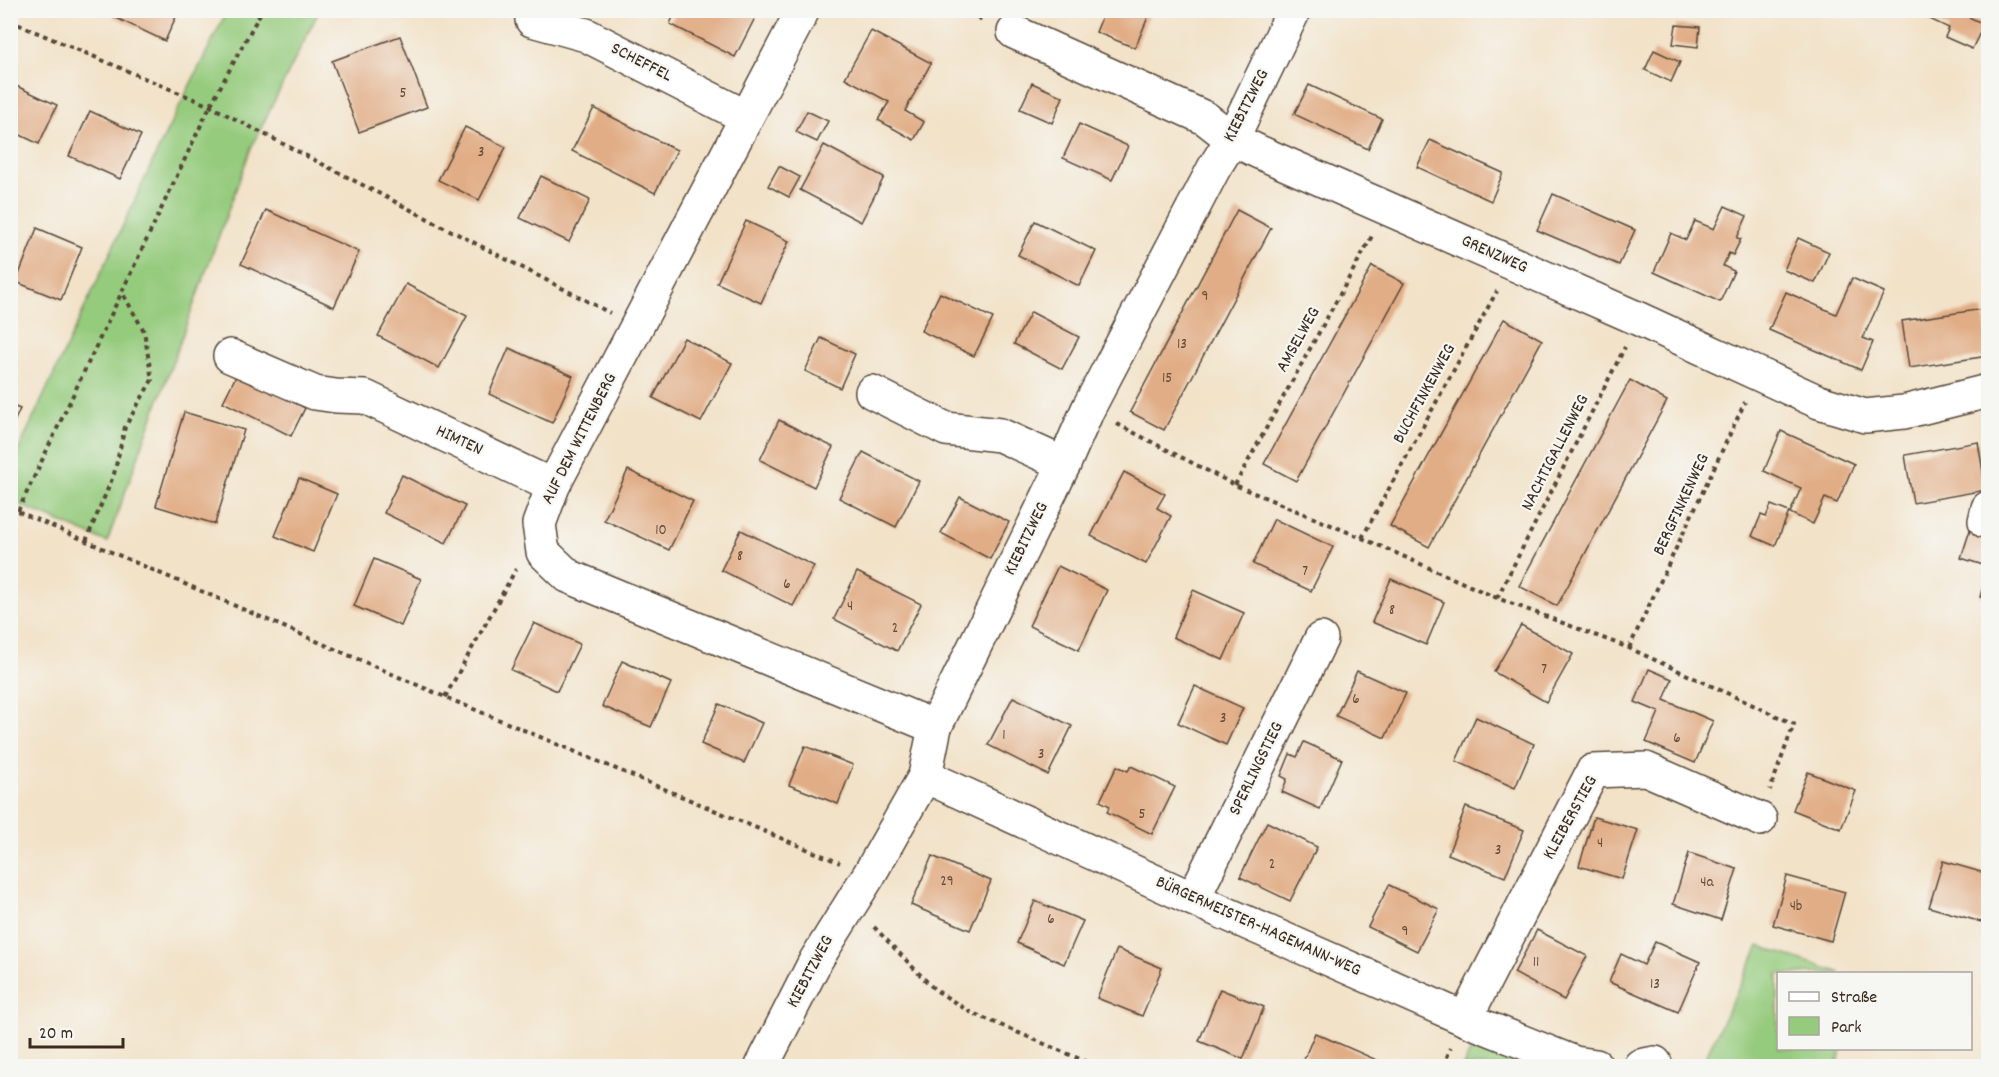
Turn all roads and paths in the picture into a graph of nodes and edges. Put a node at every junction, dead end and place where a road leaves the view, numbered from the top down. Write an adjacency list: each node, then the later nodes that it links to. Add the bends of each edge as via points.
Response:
1 (262, 10): 7 (path)
2 (803, 10): 8 (street, AUF DEM WITTENBERG)
3 (1294, 10): 9 (street, KIEBITZWEG)
4 (532, 20): 8 (street, SCHEFFEL, via 586,35)
5 (10, 21): 7 (path)
6 (1014, 33): 9 (street, GRENZWEG, via 1205,118)
7 (210, 106): 12 (path); 14 (path)
8 (746, 117): 14 (street, AUF DEM WITTENBERG)
9 (1232, 139): 10 (street, GRENZWEG); 19 (street, KIEBITZWEG)
10 (1387, 208): 11 (street, GRENZWEG); 21 (path, AMSELWEG)
11 (1512, 263): 13 (street, GRENZWEG); 25 (path, BUCHFINKENWEG)
12 (122, 293): 24 (path); 26 (path, via 144,331 152,380 125,427 114,474)
13 (1639, 319): 16 (street, GRENZWEG); 28 (path, NACHTIGALLENWEG)
14 (637, 327): 22 (street, AUF DEM WITTENBERG)
15 (230, 356): 22 (street, HIMTEN, via 315,393 365,397)
16 (1759, 373): 17 (street, GRENZWEG, via 1819,402 1865,416 1904,412); 30 (path, BERGFINKENWEG)
17 (1989, 391)
18 (872, 392): 20 (street, via 946,429 1000,435)
19 (1088, 409): 20 (street, KIEBITZWEG); 21 (path)
20 (1064, 464): 32 (street, KIEBITZWEG)
21 (1235, 485): 25 (path)
22 (553, 486): 27 (street, AUF DEM WITTENBERG, via 539,524)
23 (10, 508): 24 (path)
24 (18, 511): 26 (path)
25 (1362, 538): 28 (path)
26 (86, 541): 31 (path)
27 (543, 552): 31 (path, via 515,569); 32 (street, via 568,576)
28 (1497, 598): 30 (path)
29 (1321, 639): 36 (street, SPERLINGSTIEG)
30 (1629, 648): 34 (path, via 1794,724)
31 (445, 698): 35 (path)
32 (935, 727): 33 (street, KIEBITZWEG)
33 (925, 776): 35 (street, KIEBITZWEG); 36 (street, BÜRGERMEISTER-HAGEMANN-WEG)
34 (1760, 819): 38 (street, KLEIBERSTIEG, via 1646,769 1593,771)
35 (868, 875): 37 (street, KIEBITZWEG)
36 (1193, 899): 38 (street, BÜRGERMEISTER-HAGEMANN-WEG)
37 (851, 903): 39 (street, KIEBITZWEG, via 816,960); 40 (path, via 934,989 970,1012)
38 (1465, 1018): 41 (street, BÜRGERMEISTER-HAGEMANN-WEG, via 1575,1063)
39 (762, 1066)
40 (1096, 1066)
41 (1596, 1066)

